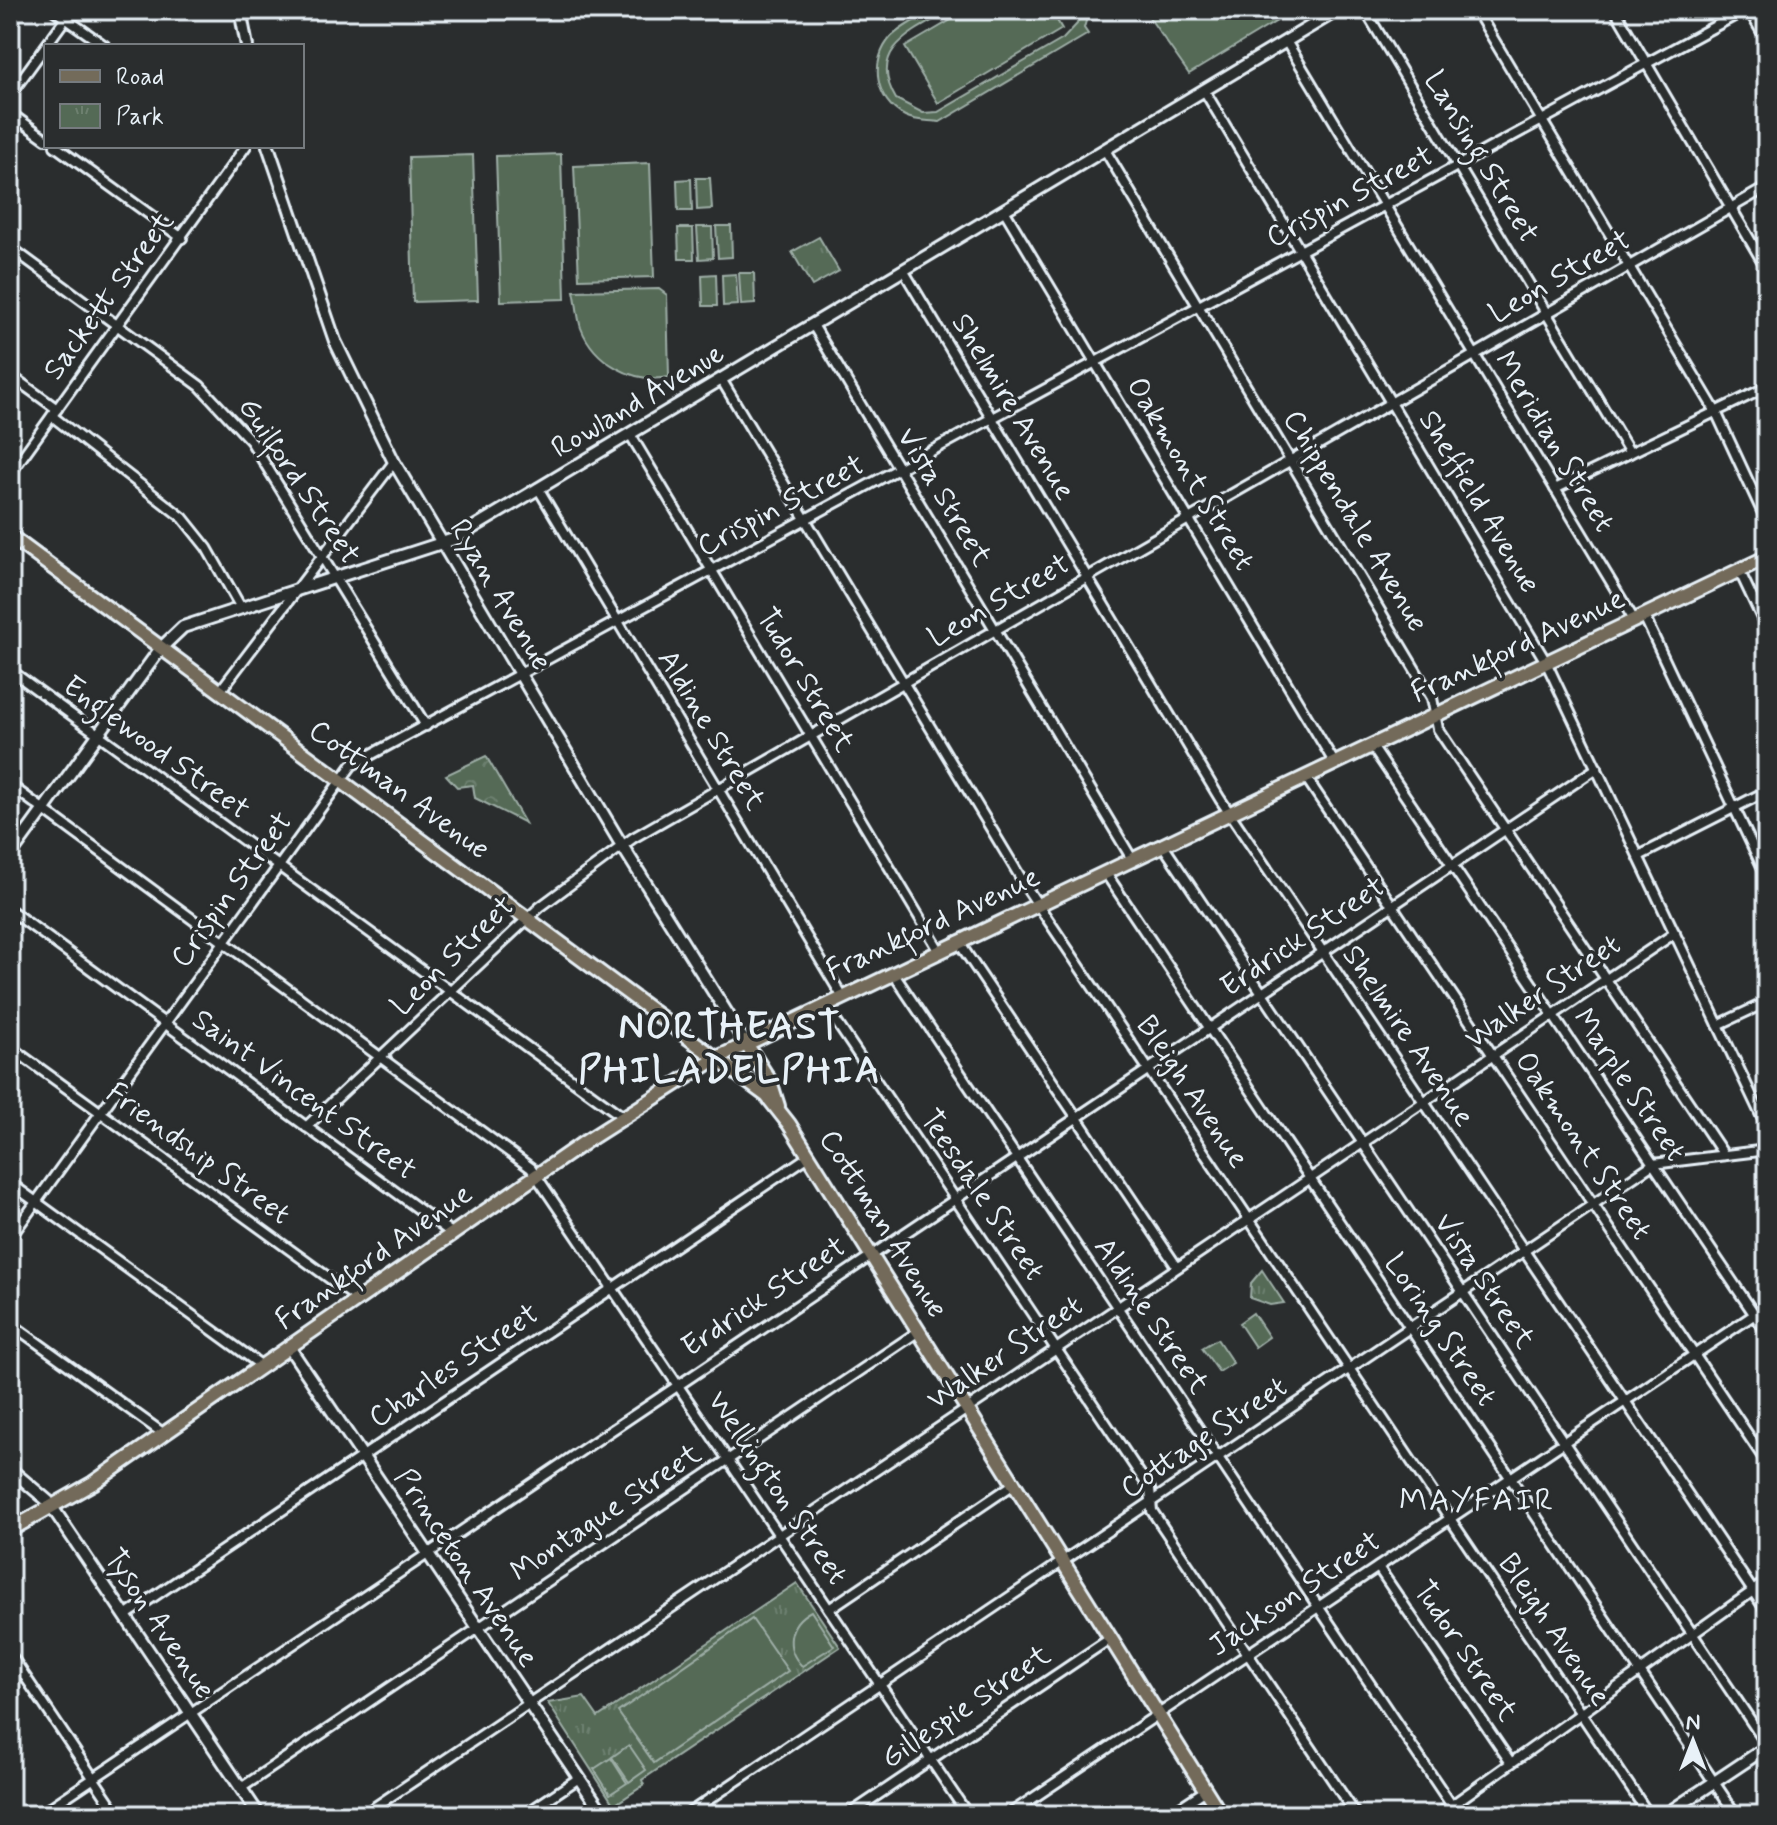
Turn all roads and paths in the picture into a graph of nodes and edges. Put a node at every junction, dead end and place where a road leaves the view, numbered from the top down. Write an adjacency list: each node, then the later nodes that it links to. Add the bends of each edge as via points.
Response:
1 (54, 10): 8 (street)
2 (240, 10): 13 (street)
3 (1338, 10): 9 (street, Rowland Avenue)
4 (1365, 10): 25 (street, Lansing Street)
5 (1476, 10): 19 (street)
6 (1615, 10): 15 (street)
7 (1747, 10): 10 (street); 15 (street, Crispin Street)
8 (66, 18): 11 (street); 12 (street)
9 (1286, 41): 16 (street, Rowland Avenue); 27 (street, Meridian Street)
10 (1767, 41)
11 (47, 44)
12 (102, 44)
13 (247, 44)
14 (44, 48): 17 (street)
15 (1646, 63): 19 (street, Crispin Street); 28 (street)
16 (1204, 90): 24 (street, Rowland Avenue); 32 (street, Sheffield Avenue)
17 (10, 95)
18 (10, 113): 20 (street)
19 (1542, 120): 25 (street, Crispin Street); 33 (street)
20 (44, 138)
21 (58, 148): 30 (street)
22 (245, 148): 30 (street, Sackett Street)
23 (269, 148): 52 (street, Ryan Avenue, via 330,328)
24 (1105, 150): 29 (street, Rowland Avenue); 36 (street, Chippendale Avenue)
25 (1458, 166): 27 (street, Crispin Street); 37 (street, Lansing Street)
26 (1767, 187): 28 (street, Leon Street)
27 (1384, 204): 32 (street, Crispin Street); 40 (street, Meridian Street)
28 (1730, 207): 33 (street, Leon Street); 34 (street)
29 (1004, 210): 35 (street, Rowland Avenue); 41 (street, Oakmont Street)
30 (182, 238): 38 (street, Sackett Street)
31 (10, 247): 38 (street, Guilford Street)
32 (1301, 251): 36 (street, Crispin Street); 45 (street, Sheffield Avenue)
33 (1629, 265): 37 (street, Leon Street); 47 (street)
34 (1767, 269)
35 (903, 270): 39 (street, Rowland Avenue); 48 (street, Shelmire Avenue)
36 (1198, 306): 41 (street, Crispin Street); 51 (street, Chippendale Avenue)
37 (1547, 313): 40 (street, Leon Street); 50 (street, Lansing Street)
38 (118, 325): 46 (street, Sackett Street); 63 (street, Guilford Street, via 211,396 251,441)
39 (813, 325): 43 (street, Rowland Avenue); 53 (street, Vista Street)
40 (1474, 355): 45 (street, Leon Street); 56 (street, Meridian Street)
41 (1095, 362): 48 (street, Crispin Street); 58 (street, Oakmont Street)
42 (10, 375): 46 (street)
43 (721, 379): 49 (street, Rowland Avenue); 57 (street, Bleigh Avenue)
44 (1767, 387): 47 (street)
45 (1392, 403): 51 (street, Leon Street); 75 (street, Sheffield Avenue)
46 (54, 412): 54 (street, Sackett Street); 69 (street, via 183,518)
47 (1716, 412): 50 (street); 59 (street)
48 (992, 418): 53 (street, Crispin Street); 67 (street, Shelmire Avenue)
49 (630, 434): 55 (street, Rowland Avenue); 64 (street, Tudor Street)
50 (1630, 453): 56 (street)
51 (1291, 461): 58 (street, Leon Street); 80 (street, Chippendale Avenue, via 1432,698)
52 (394, 462): 61 (street, Ryan Avenue); 63 (street)
53 (899, 469): 57 (street, Crispin Street); 73 (street, Vista Street)
54 (10, 474)
55 (538, 488): 61 (street, Rowland Avenue); 71 (street, Aldine Street)
56 (1555, 489): 70 (street, Meridian Street)
57 (805, 519): 64 (street, Crispin Street); 78 (street, Bleigh Avenue)
58 (1189, 519): 67 (street, Leon Street); 85 (street, Oakmont Street)
59 (1767, 522)
60 (10, 536): 74 (main road, Cottman Avenue)
61 (441, 542): 66 (street, Rowland Avenue); 77 (street, Ryan Avenue)
62 (1767, 557): 65 (main road, Frankford Avenue)
63 (321, 558): 66 (street, Guilford Street); 68 (street)
64 (712, 570): 71 (street, Crispin Street); 83 (street, Tudor Street)
65 (1739, 570): 70 (main road, Frankford Avenue); 72 (street)
66 (336, 576): 68 (street, Rowland Avenue); 81 (street, Guilford Street)
67 (1088, 578): 73 (street, Leon Street); 94 (street, Shelmire Avenue)
68 (297, 589): 69 (street, Rowland Avenue); 79 (street)
69 (240, 606): 74 (street, Rowland Avenue, via 193,621)
70 (1639, 618): 75 (main road, Frankford Avenue); 92 (street, Meridian Street)
71 (618, 621): 77 (street, Crispin Street); 90 (street, Aldine Street)
72 (1767, 629)
73 (996, 631): 78 (street, Leon Street); 100 (street, Vista Street)
74 (161, 648): 79 (main road, Cottman Avenue); 82 (street, Rowland Avenue)
75 (1546, 662): 80 (main road, Frankford Avenue); 86 (street, Sheffield Avenue)
76 (10, 670): 82 (street, Englewood Street)
77 (519, 673): 81 (street, Crispin Street); 97 (street, Ryan Avenue)
78 (904, 684): 83 (street, Leon Street); 105 (street, Bleigh Avenue)
79 (220, 691): 88 (main road, Cottman Avenue)
80 (1436, 714): 84 (main road, Frankford Avenue); 95 (street, Chippendale Avenue, via 1438,729)
81 (426, 726): 88 (street, Crispin Street, via 352,765)
82 (97, 735): 93 (street, Rowland Avenue); 102 (street, Englewood Street)
83 (812, 737): 90 (street, Leon Street); 112 (street, Tudor Street)
84 (1371, 745): 85 (main road, Frankford Avenue); 101 (street, Marple Street)
85 (1334, 762): 87 (main road, Frankford Avenue)
86 (1597, 768): 95 (street, Erdrick Street); 99 (street, Sheffield Avenue)
87 (1305, 776): 94 (main road, Frankford Avenue); 106 (street, Oakmont Street)
88 (341, 780): 102 (street, Crispin Street); 108 (main road, Cottman Avenue)
89 (10, 785): 93 (street, Wellington Street)
90 (719, 790): 97 (street, Leon Street); 118 (street, Aldine Street)
91 (1767, 791): 92 (street)
92 (1734, 808): 99 (street); 104 (street, Meridian Street)
93 (43, 810): 98 (street, Rowland Avenue); 111 (street, Wellington Street)
94 (1229, 813): 96 (main road, Frankford Avenue); 113 (street, Shelmire Avenue)
95 (1505, 829): 101 (street, Erdrick Street); 115 (street, Chippendale Avenue)
96 (1162, 844): 100 (main road, Frankford Avenue); 117 (street, Vista Street)
97 (624, 845): 108 (street, Leon Street); 125 (street, Ryan Avenue)
98 (10, 856)
99 (1639, 856): 109 (street, Sheffield Avenue)
100 (1132, 859): 103 (main road, Frankford Avenue)
101 (1452, 865): 106 (street, Erdrick Street); 121 (street, Marple Street)
102 (279, 867): 111 (street, Crispin Street); 116 (street, Englewood Street)
103 (1104, 871): 105 (main road, Frankford Avenue); 124 (street, Loring Street)
104 (1767, 877)
105 (1037, 904): 110 (main road, Frankford Avenue); 130 (street, Bleigh Avenue)
106 (1392, 905): 113 (street, Erdrick Street); 127 (street, Oakmont Street)
107 (10, 910): 122 (street, Saint Vincent Street)
108 (529, 919): 116 (street, Leon Street); 129 (main road, Cottman Avenue)
109 (1675, 933): 115 (street, Walker Street); 123 (street, Sheffield Avenue)
110 (958, 941): 112 (main road, Frankford Avenue); 135 (street)
111 (224, 942): 122 (street, Crispin Street); 128 (street, Wellington Street)
112 (939, 950): 114 (main road, Frankford Avenue)
113 (1323, 952): 117 (street, Erdrick Street); 131 (street, Shelmire Avenue)
114 (893, 973): 118 (main road, Frankford Avenue); 142 (street, Aldine Street)
115 (1606, 979): 121 (street, Walker Street); 140 (street, Chippendale Avenue)
116 (451, 992): 128 (street, Leon Street); 134 (street, Englewood Street)
117 (1262, 993): 124 (street, Erdrick Street); 138 (street, Vista Street)
118 (842, 996): 120 (main road, Frankford Avenue)
119 (1767, 1002): 123 (street)
120 (825, 1004): 125 (main road, Frankford Avenue); 147 (street, Teesdale Street)
121 (1553, 1015): 127 (street, Walker Street); 143 (street, Marple Street)
122 (165, 1024): 133 (street, Crispin Street); 136 (street, Saint Vincent Street)
123 (1718, 1025): 137 (street, Sheffield Avenue)
124 (1209, 1028): 130 (street, Erdrick Street); 145 (street, Loring Street)
125 (745, 1042): 129 (main road, Frankford Avenue); 132 (main road, via 770,1081)
126 (10, 1047): 133 (street, Friendship Street)
127 (1492, 1055): 131 (street, Walker Street); 149 (street, Oakmont Street)
128 (381, 1057): 136 (street, Leon Street); 144 (street, Wellington Street)
129 (717, 1058): 132 (main road, Cottman Avenue); 134 (main road, Frankford Avenue)
130 (1148, 1069): 135 (street, Erdrick Street); 150 (street, Bleigh Avenue)
131 (1424, 1101): 138 (street, Walker Street); 153 (street, Shelmire Avenue)
132 (779, 1109): 141 (main road, Cottman Avenue)
133 (101, 1113): 148 (street, Crispin Street); 158 (street, Friendship Street)
134 (623, 1117): 144 (main road, Frankford Avenue)
135 (1076, 1117): 142 (street, Erdrick Street); 155 (street)
136 (306, 1127): 151 (street, Saint Vincent Street)
137 (1767, 1128)
138 (1363, 1143): 145 (street, Walker Street); 157 (street, Vista Street)
139 (1767, 1150): 140 (street, Cottage Street)
140 (1724, 1155): 143 (street, Cottage Street)
141 (809, 1156): 154 (main road, Cottman Avenue); 156 (street, Charles Street)
142 (1015, 1157): 147 (street, Erdrick Street); 160 (street, Aldine Street)
143 (1653, 1164): 149 (street, Cottage Street); 161 (street, Marple Street)
144 (537, 1175): 151 (main road, Frankford Avenue); 156 (street, Wellington Street)
145 (1309, 1178): 150 (street, Walker Street); 163 (street, Loring Street)
146 (10, 1183): 148 (street)
147 (954, 1198): 154 (street, Erdrick Street); 167 (street, Teesdale Street)
148 (36, 1202): 152 (street, Crispin Street); 169 (street)
149 (1593, 1205): 153 (street, Cottage Street); 168 (street, Oakmont Street)
150 (1249, 1219): 155 (street, Walker Street); 170 (street, Bleigh Avenue)
151 (453, 1234): 158 (main road, Frankford Avenue)
152 (10, 1238)
153 (1524, 1251): 157 (street, Cottage Street); 172 (street, Shelmire Avenue)
154 (871, 1254): 164 (main road, Cottman Avenue); 171 (street, Erdrick Street)
155 (1177, 1267): 160 (street, Walker Street)
156 (613, 1287): 171 (street, Wellington Street); 177 (street, Charles Street)
157 (1463, 1292): 163 (street, Cottage Street); 175 (street, Vista Street)
158 (358, 1299): 166 (main road, Frankford Avenue)
159 (1767, 1306): 161 (street, Jackson Street)
160 (1116, 1308): 167 (street, Walker Street); 176 (street, Aldine Street)
161 (1754, 1314): 165 (street, Marple Street); 168 (street, Jackson Street)
162 (10, 1323): 174 (street)
163 (1410, 1328): 170 (street, Cottage Street); 181 (street, Loring Street)
164 (919, 1331): 173 (main road, Cottman Avenue); 178 (street, Montague Street)
165 (1767, 1333)
166 (289, 1347): 169 (main road, Frankford Avenue); 177 (street, Princeton Avenue)
167 (1056, 1349): 173 (street, Walker Street); 183 (street, Teesdale Street, via 1150,1489)
168 (1693, 1354): 172 (street, Jackson Street); 179 (street, Oakmont Street)
169 (262, 1366): 174 (main road, Frankford Avenue)
170 (1349, 1369): 176 (street, Cottage Street); 185 (street, Bleigh Avenue)
171 (677, 1384): 178 (street, Wellington Street); 188 (street, Erdrick Street)
172 (1625, 1401): 175 (street, Jackson Street); 192 (street, Shelmire Avenue)
173 (967, 1407): 182 (main road, Cottman Avenue); 187 (street, Walker Street)
174 (164, 1434): 184 (main road, Frankford Avenue)
175 (1563, 1442): 181 (street, Jackson Street); 198 (street, Vista Street)
176 (1217, 1455): 183 (street, Cottage Street); 193 (street, Aldine Street)
177 (363, 1456): 188 (street, Princeton Avenue); 196 (street, Charles Street)
178 (729, 1459): 187 (street, Wellington Street); 197 (street, Montague Street)
179 (1767, 1463)
180 (10, 1469): 184 (street, Tyson Avenue)
181 (1510, 1478): 185 (street, Jackson Street); 202 (street, Loring Street)
182 (1014, 1484): 189 (main road, Cottman Avenue); 194 (street)
183 (1151, 1502): 189 (street, Cottage Street); 201 (street, Teesdale Street)
184 (52, 1506): 186 (main road, Frankford Avenue); 196 (street, Tyson Avenue)
185 (1450, 1519): 190 (street, Jackson Street); 207 (street, Bleigh Avenue)
186 (10, 1530)
187 (779, 1534): 194 (street, Wellington Street); 204 (street, Walker Street)
188 (428, 1554): 197 (street, Princeton Avenue); 205 (street, Erdrick Street)
189 (1062, 1560): 199 (main road, Cottman Avenue); 203 (street, Cottage Street)
190 (1378, 1567): 193 (street, Jackson Street); 210 (street, Tudor Street)
191 (1767, 1581): 192 (street)
192 (1753, 1592): 195 (street, Shelmire Avenue); 198 (street)
193 (1317, 1606): 201 (street, Jackson Street); 216 (street, Aldine Street)
194 (829, 1609): 203 (street, Wellington Street)
195 (1767, 1612)
196 (125, 1616): 205 (street, Tyson Avenue)
197 (478, 1628): 204 (street, Princeton Avenue); 214 (street, Montague Street)
198 (1693, 1634): 202 (street); 208 (street, Vista Street)
199 (1111, 1638): 206 (main road, Cottman Avenue); 209 (street, Gillespie Street)
200 (10, 1654): 211 (street)
201 (1248, 1654): 206 (street, Jackson Street); 229 (street, Teesdale Street)
202 (1641, 1671): 207 (street); 213 (street, Loring Street)
203 (879, 1684): 209 (street, Wellington Street); 223 (street, Cottage Street)
204 (529, 1703): 212 (street, Princeton Avenue); 220 (street, Walker Street)
205 (191, 1713): 211 (street, Erdrick Street); 214 (street, Tyson Avenue)
206 (1158, 1713): 215 (main road, Cottman Avenue); 226 (street, Jackson Street)
207 (1581, 1714): 210 (street); 231 (street, Bleigh Avenue)
208 (1767, 1746): 213 (street)
209 (931, 1760): 224 (street, Gillespie Street); 225 (street, Wellington Street)
210 (1511, 1763): 216 (street)
211 (94, 1778): 217 (street, Erdrick Street); 218 (street)
212 (579, 1778): 221 (street); 222 (street, Princeton Avenue)
213 (1714, 1782): 232 (street); 233 (street, Loring Street)
214 (241, 1788): 219 (street, Tyson Avenue)
215 (1206, 1790): 227 (street); 228 (main road, Cottman Avenue)
216 (1452, 1806): 230 (street)
217 (39, 1815)
218 (118, 1815)
219 (259, 1815)
220 (363, 1815)
221 (524, 1815)
222 (604, 1815)
223 (686, 1815)
224 (848, 1815)
225 (968, 1815)
226 (1008, 1815)
227 (1168, 1815)
228 (1221, 1815)
229 (1356, 1815)
230 (1438, 1815)
231 (1649, 1815)
232 (1665, 1815)
233 (1736, 1815)

